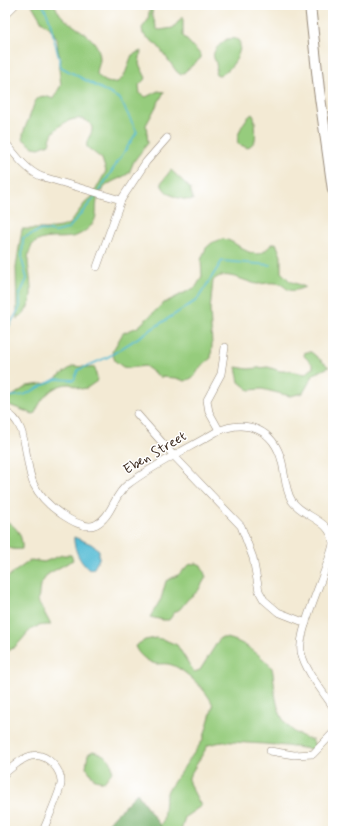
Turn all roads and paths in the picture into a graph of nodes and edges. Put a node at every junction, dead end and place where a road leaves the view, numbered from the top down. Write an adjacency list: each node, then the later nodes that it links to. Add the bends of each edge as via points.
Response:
1 (15, 5): 3 (street)
2 (310, 5): 6 (highway)
3 (5, 15)
4 (167, 138): 7 (street, via 146,162)
5 (5, 142): 7 (street, via 33,173)
6 (333, 190)
7 (121, 200): 8 (street)
8 (97, 267)
9 (225, 347): 12 (street, via 221,374 207,400 209,412)
10 (5, 412): 13 (street, Eben Street, via 19,423 30,474 37,491 56,510 82,525 91,526 103,520 126,486)
11 (137, 414): 13 (street)
12 (219, 430): 13 (street, Eben Street); 14 (street, Eben Street, via 233,425 243,426 259,430 271,439 280,454 290,498 300,509 326,526)
13 (174, 456): 15 (street, via 244,532 264,600 278,612)
14 (333, 544): 15 (street, Eben Street)
15 (306, 623): 16 (street, Eben Street, via 301,641 303,656 311,674)
16 (333, 707)
17 (333, 733): 18 (street, via 313,754 294,755)
18 (270, 751)
19 (5, 773): 20 (street, via 19,761 38,755 54,764 60,773 61,786)
20 (43, 831)

